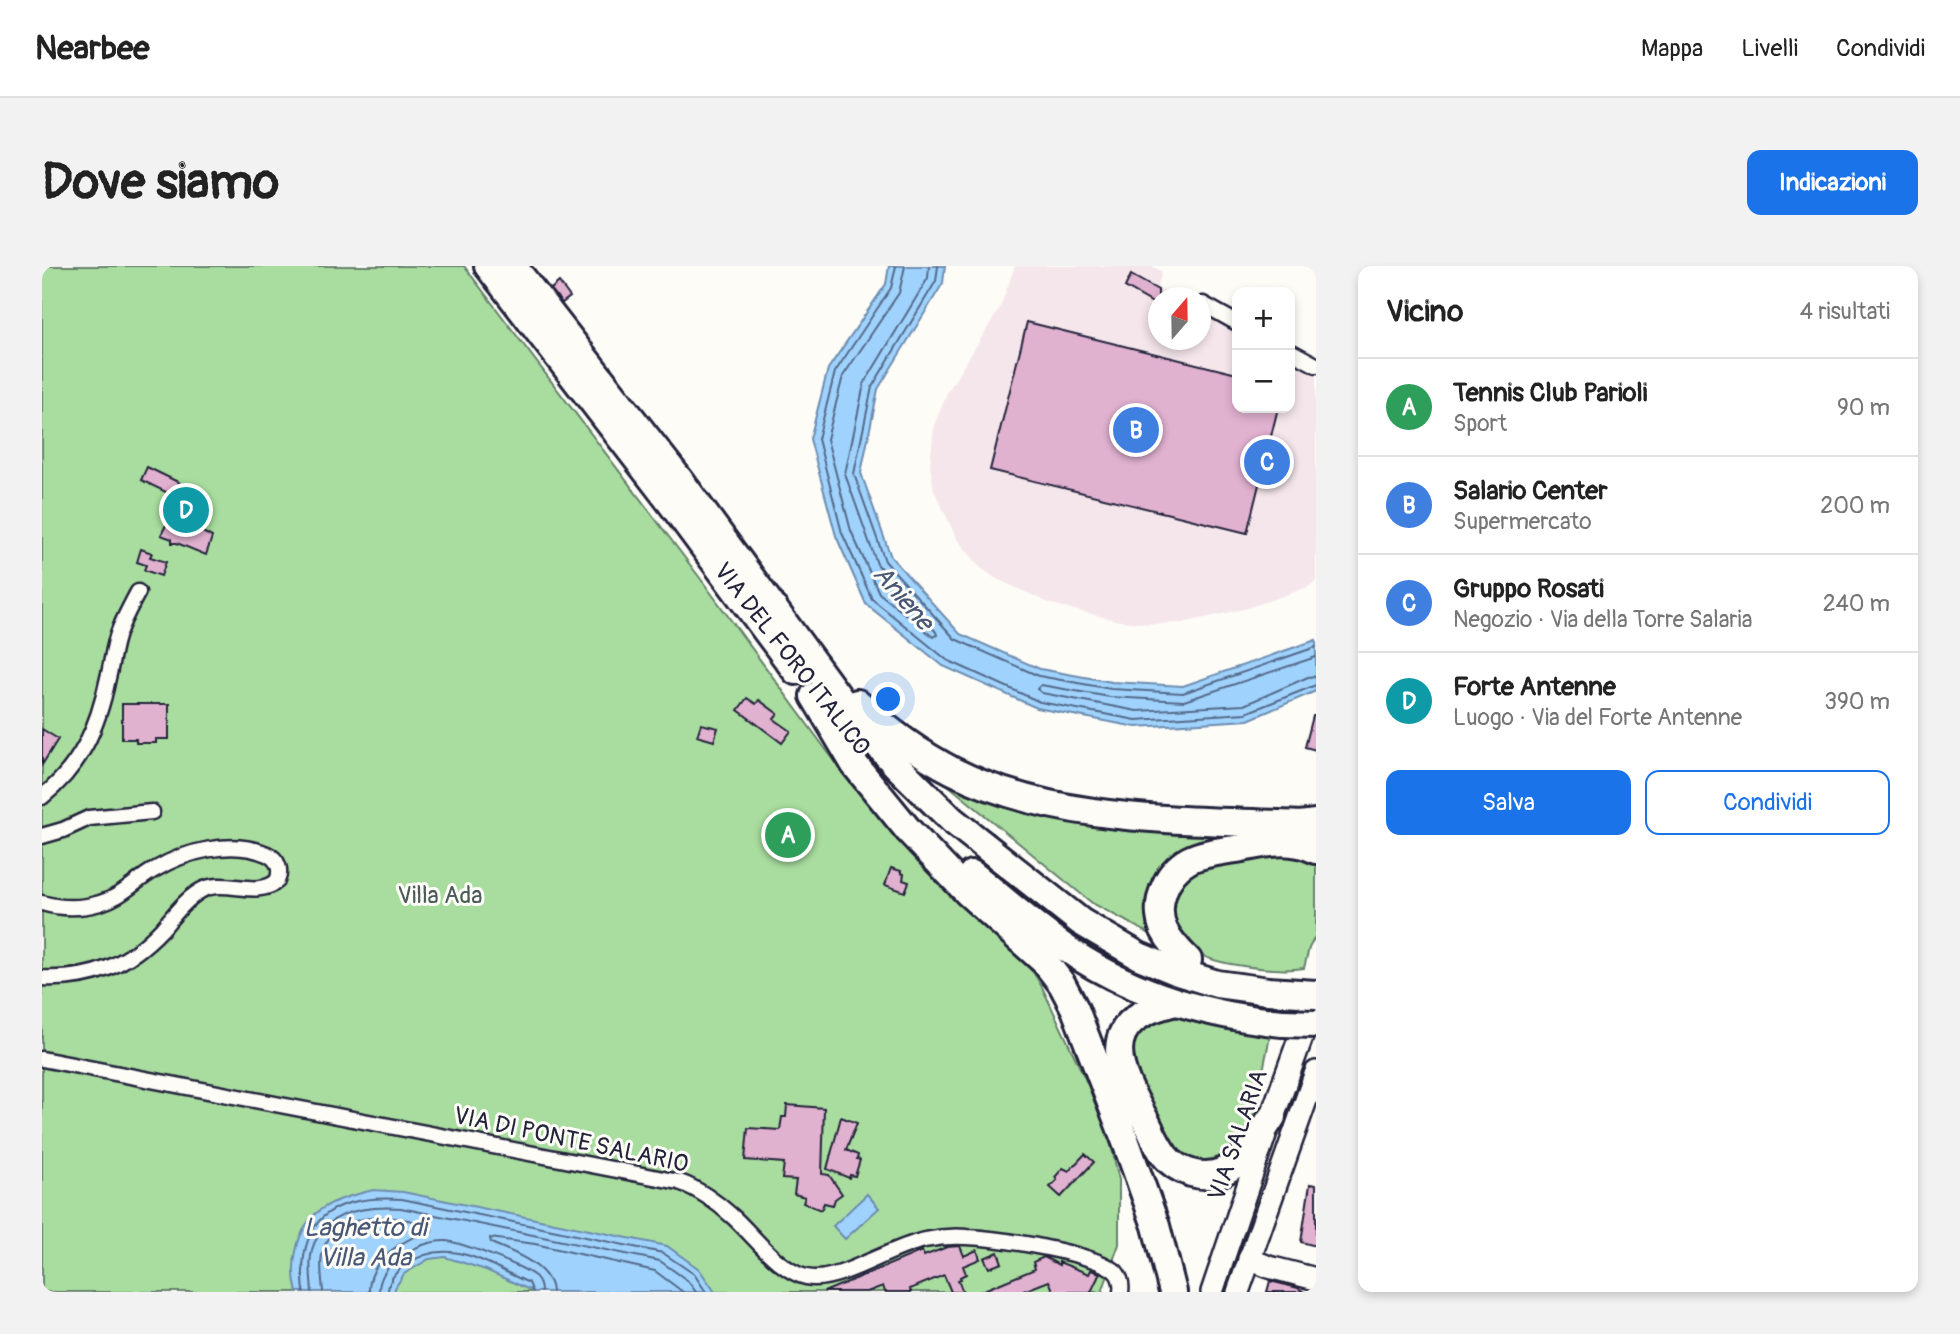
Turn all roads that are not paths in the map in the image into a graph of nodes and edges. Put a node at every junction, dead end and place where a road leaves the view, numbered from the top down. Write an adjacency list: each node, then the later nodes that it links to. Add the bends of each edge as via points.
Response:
1 (488, 266): 9 (highway, VIA DEL FORO ITALICO)
2 (513, 266): 8 (highway, VIA DEL FORO ITALICO)
3 (1211, 308): 4 (street)
4 (1232, 320)
5 (1295, 354): 6 (street)
6 (1316, 365)
7 (138, 593): 12 (street, via 118,633 93,733 78,762)
8 (814, 665): 10 (highway, VIA DEL FORO ITALICO); 14 (highway, via 907,743 954,772 1003,792 1087,812)
9 (814, 696): 11 (highway); 20 (highway, VIA DEL FORO ITALICO, via 931,819 1081,939 1124,965 1182,989 1243,1003)
10 (879, 747): 18 (highway, via 1083,906 1144,942); 20 (highway, VIA DEL FORO ITALICO, via 952,820 1112,942 1194,977)
11 (871, 785): 21 (highway, via 959,864 1062,945 1118,978); 30 (highway, via 926,851 1045,962 1062,984 1126,1142 1156,1226)
12 (42, 797)
13 (152, 812): 15 (street, via 89,818)
14 (1316, 823)
15 (42, 836)
16 (1316, 850): 18 (highway, via 1274,842 1202,855 1181,866 1166,885 1160,913 1168,937)
17 (42, 903): 19 (street, via 71,908 103,903 155,870 216,848 266,854 280,869 277,881 268,887 222,885 201,891 155,936 107,970)
18 (1188, 960): 20 (highway)
19 (42, 978)
20 (1300, 996): 21 (highway, via 1233,1017); 22 (highway); 23 (highway, bridge); 26 (main road, VIA SALARIA)
21 (1176, 1002): 26 (highway, via 1136,1017 1119,1050 1125,1082 1167,1158 1193,1174 1222,1172 1245,1156)
22 (1316, 1010)
23 (1316, 1024)
24 (42, 1059): 29 (street, VIA DI PONTE SALARIO, via 679,1182 731,1214 779,1261 805,1278 830,1276 909,1244 940,1238 987,1238 1044,1247 1102,1264 1115,1272)
25 (1316, 1072): 27 (main road)
26 (1272, 1117): 31 (main road, VIA SALARIA)
27 (1249, 1259): 28 (main road); 32 (main road)
28 (1316, 1279)
29 (1121, 1292)
30 (1173, 1292)
31 (1212, 1292)
32 (1238, 1292)

